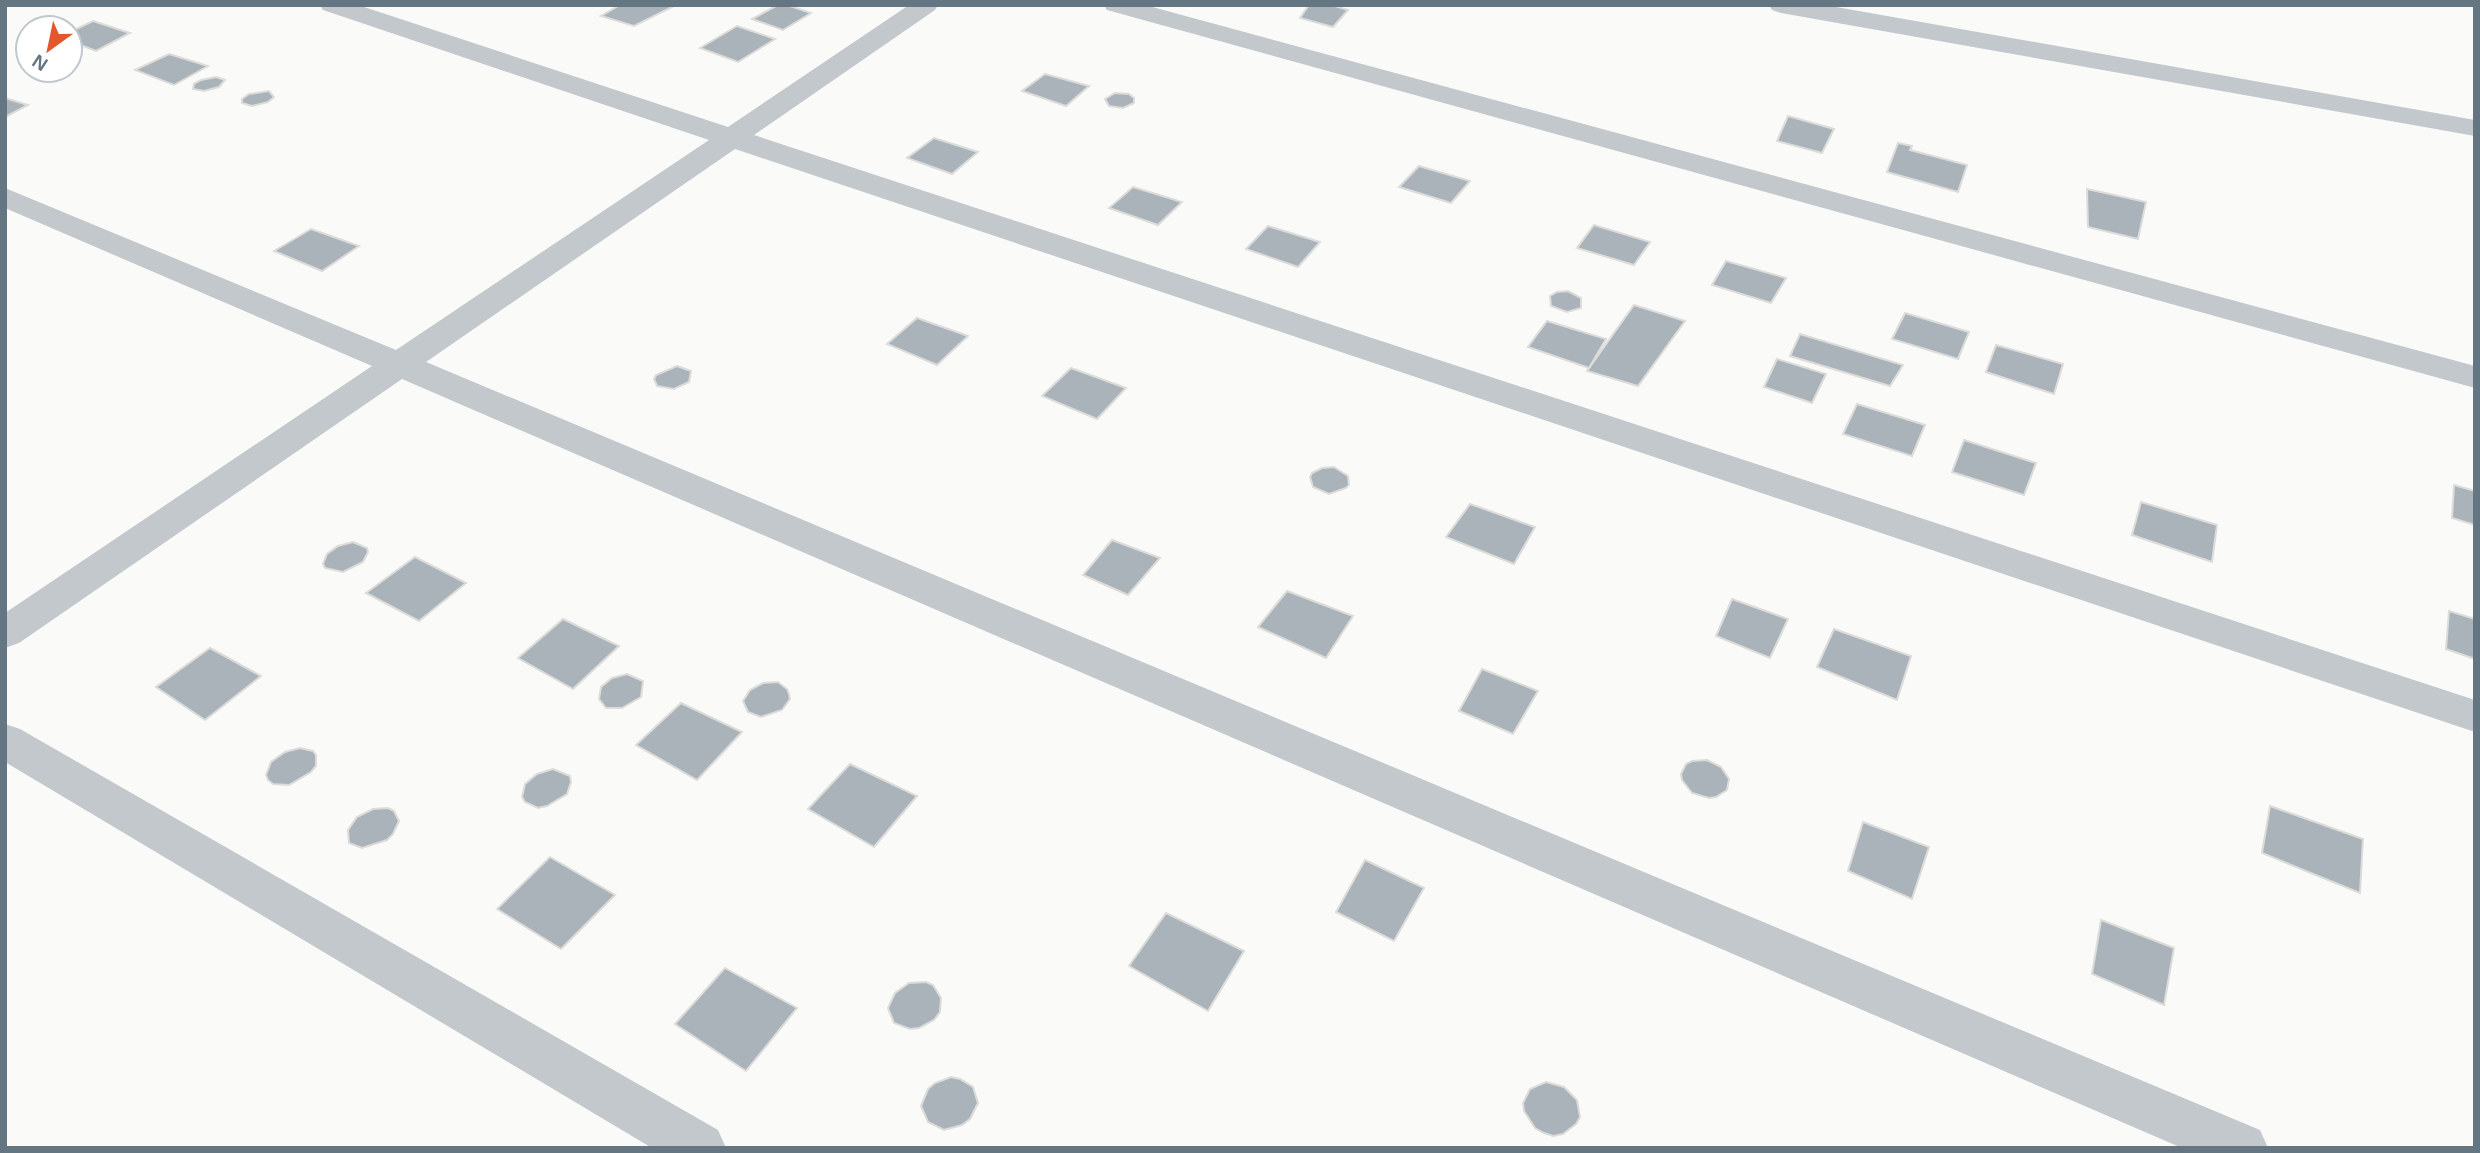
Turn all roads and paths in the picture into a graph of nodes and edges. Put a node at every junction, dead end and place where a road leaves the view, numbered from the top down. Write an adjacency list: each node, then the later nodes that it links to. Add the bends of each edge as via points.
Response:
1 (332, 5): 6 (street)
2 (926, 5): 6 (street)
3 (1116, 5): 9 (street)
4 (1781, 5): 5 (street)
5 (2475, 128)
6 (732, 140): 8 (street); 11 (street)
7 (5, 197): 8 (street)
8 (401, 366): 10 (street); 14 (street)
9 (2475, 377)
10 (5, 633)
11 (2475, 716)
12 (5, 741): 13 (street)
13 (700, 1148)
14 (2242, 1148)

